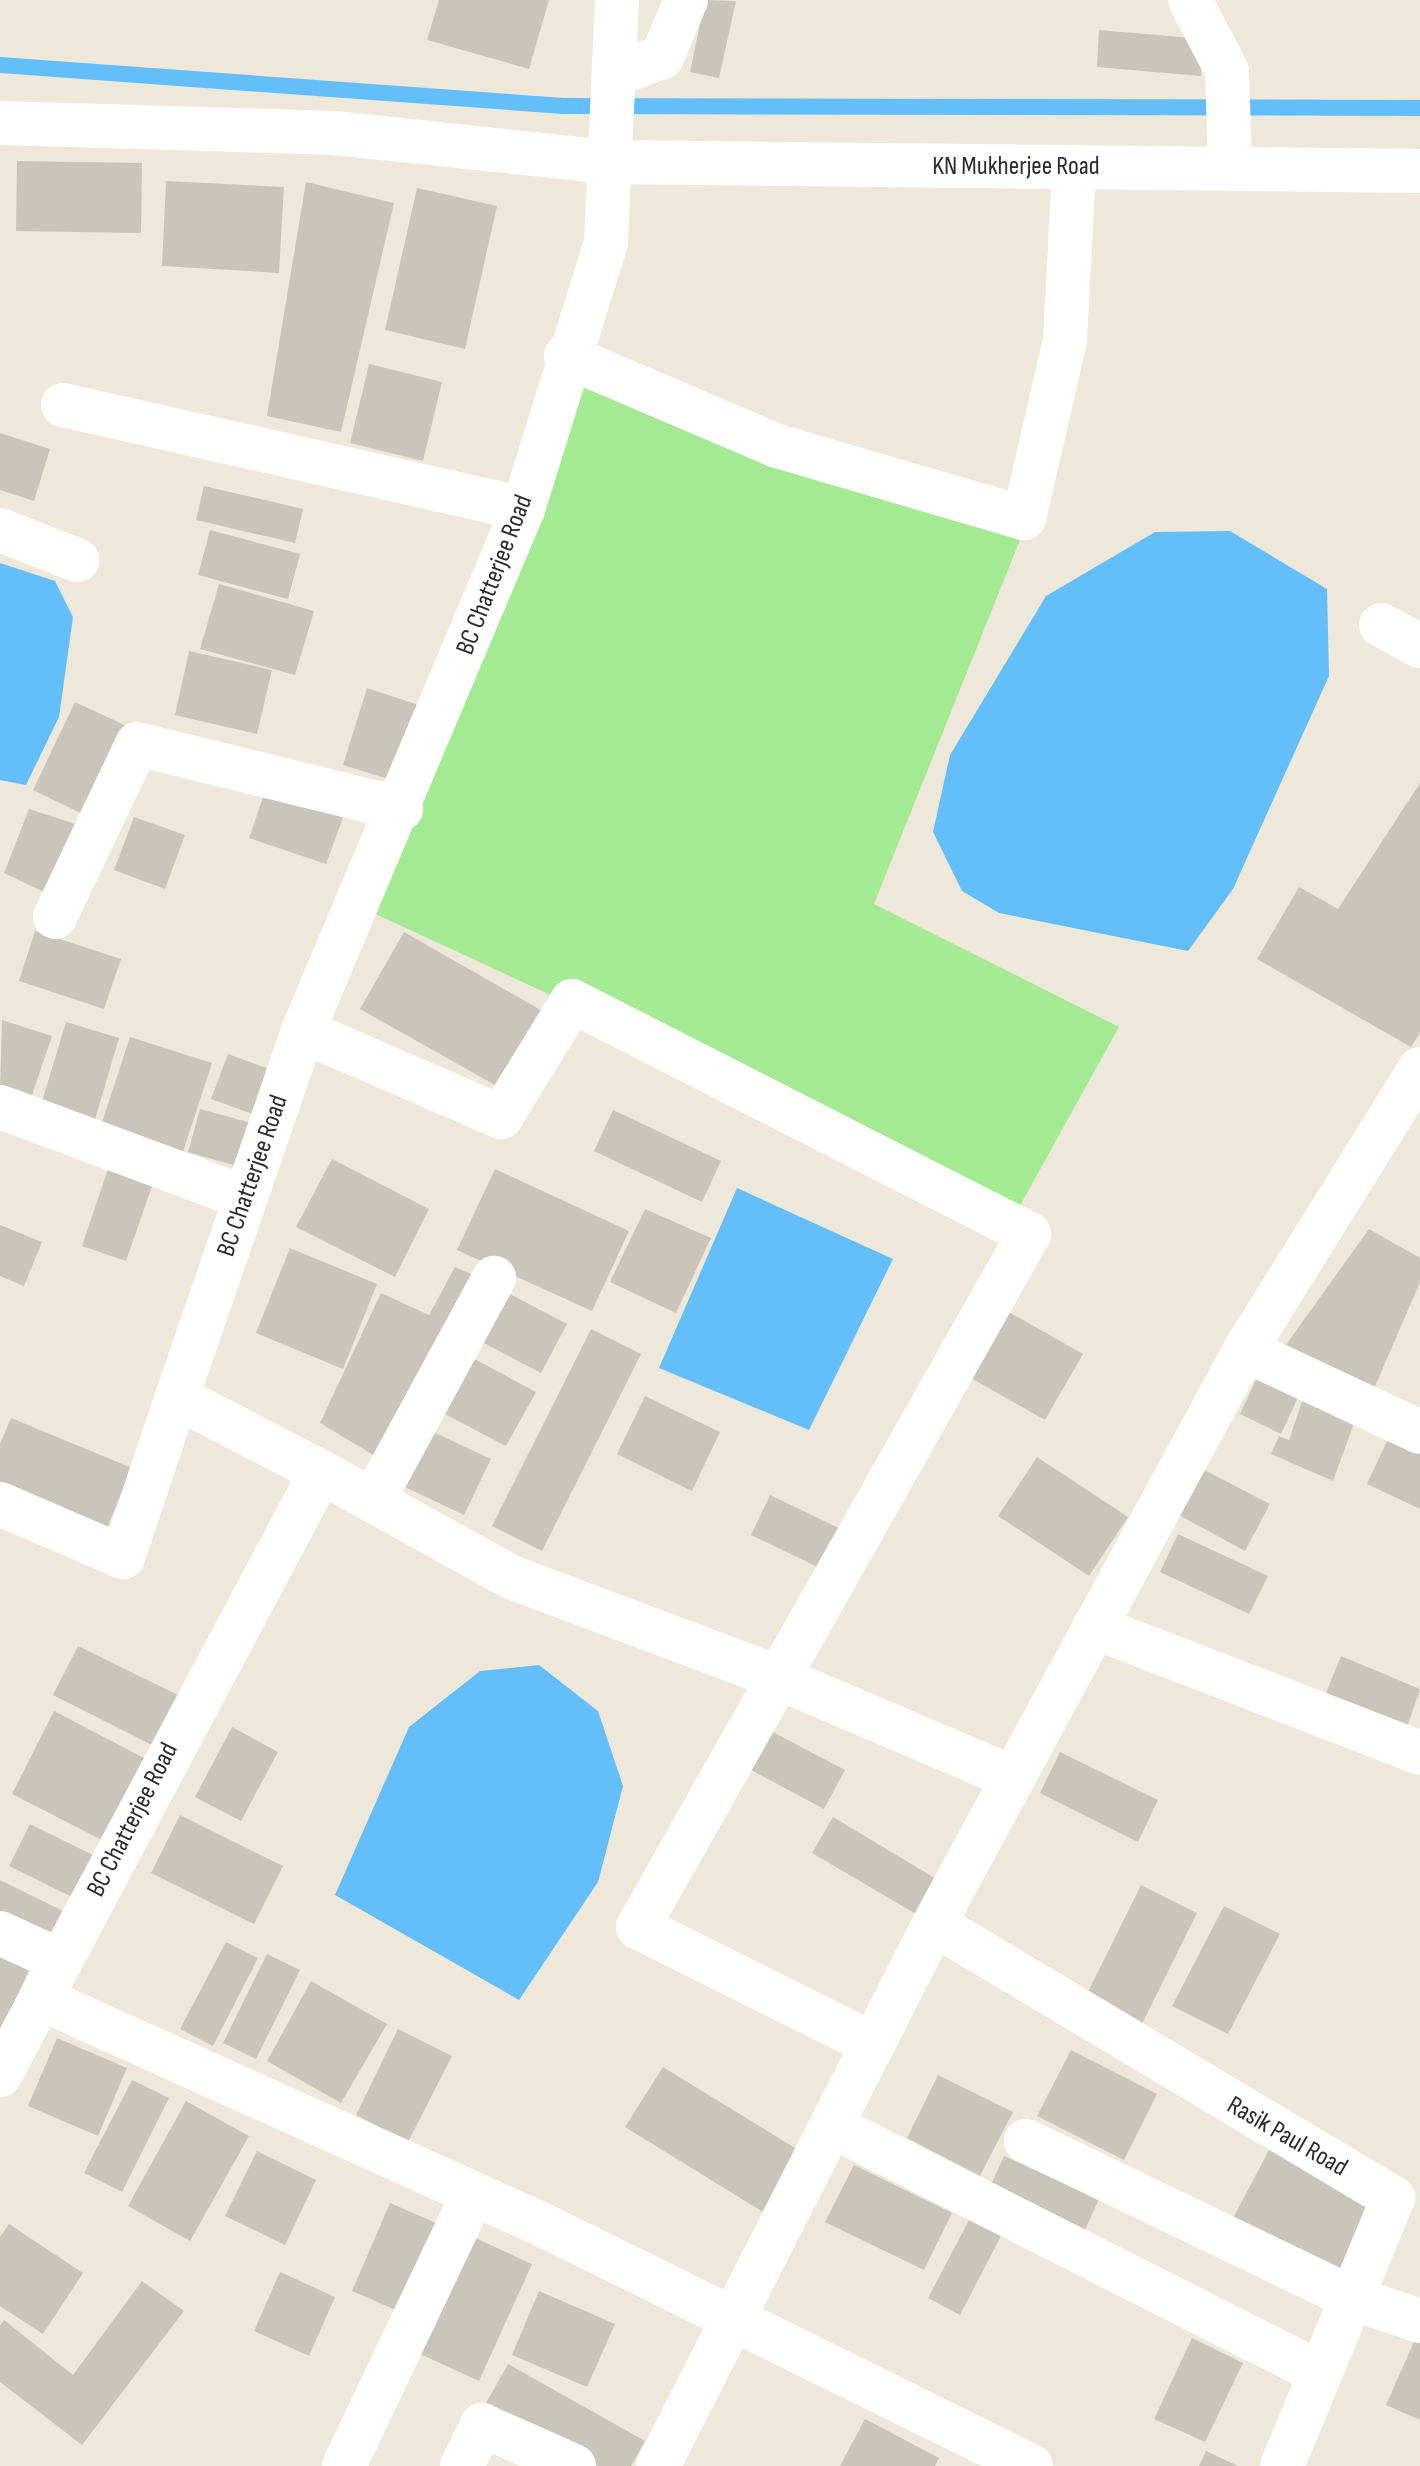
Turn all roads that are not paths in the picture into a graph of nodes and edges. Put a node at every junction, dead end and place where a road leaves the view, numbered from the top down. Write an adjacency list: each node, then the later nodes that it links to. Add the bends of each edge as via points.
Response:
1 (617, 0): 4 (street, BC Chatterjee Road)
2 (686, 0): 4 (street, via 662,57)
3 (1190, 0): 8 (street, via 1227,71)
4 (616, 74): 6 (street, BC Chatterjee Road)
5 (0, 123): 6 (street, KN Mukherjee Road, via 334,133)
6 (612, 162): 7 (street, KN Mukherjee Road); 10 (street, BC Chatterjee Road, via 606,242)
7 (1074, 167): 8 (street, KN Mukherjee Road); 10 (street, via 1065,341 1024,518 777,446)
8 (1230, 168): 9 (street, KN Mukherjee Road)
9 (1420, 171)
10 (566, 356): 12 (street, BC Chatterjee Road)
11 (63, 405): 12 (street)
12 (523, 509): 17 (street, BC Chatterjee Road)
13 (0, 530): 14 (street)
14 (77, 560)
15 (1381, 625): 16 (street)
16 (1420, 646)
17 (401, 809): 18 (street, via 137,744); 19 (street, BC Chatterjee Road)
18 (55, 917)
19 (303, 1031): 22 (street, BC Chatterjee Road); 31 (street, via 501,1117 572,1001 1029,1234)
20 (1420, 1069): 24 (street)
21 (0, 1107): 22 (street)
22 (246, 1198): 25 (street, BC Chatterjee Road)
23 (494, 1278): 28 (street)
24 (1245, 1350): 26 (street); 30 (street)
25 (177, 1397): 27 (street); 29 (street, BC Chatterjee Road, via 123,1557)
26 (1420, 1432)
27 (321, 1472): 28 (street); 36 (street, BC Chatterjee Road)
28 (373, 1501): 31 (street, via 511,1577)
29 (0, 1504)
30 (1094, 1627): 32 (street); 33 (street)
31 (779, 1678): 33 (street); 37 (street, via 638,1927)
32 (1420, 1753)
33 (1013, 1778): 34 (street)
34 (934, 1924): 37 (street); 42 (street, Rasik Paul Road)
35 (0, 1933): 36 (street)
36 (52, 1980): 38 (street, BC Chatterjee Road); 41 (street)
37 (873, 2044): 39 (street)
38 (0, 2075)
39 (832, 2126): 44 (street); 46 (street)
40 (1026, 2141): 43 (street)
41 (473, 2194): 44 (street); 47 (street)
42 (1406, 2206): 43 (street, Rasik Paul Road)
43 (1352, 2298): 45 (street); 46 (street, Rasik Paul Road)
44 (734, 2317): 50 (street); 51 (street)
45 (1420, 2321)
46 (1320, 2373): 52 (street, Rasik Paul Road)
47 (344, 2466)
48 (462, 2466): 49 (street, via 482,2425)
49 (574, 2466)
50 (658, 2466)
51 (1031, 2466)
52 (1282, 2466)

